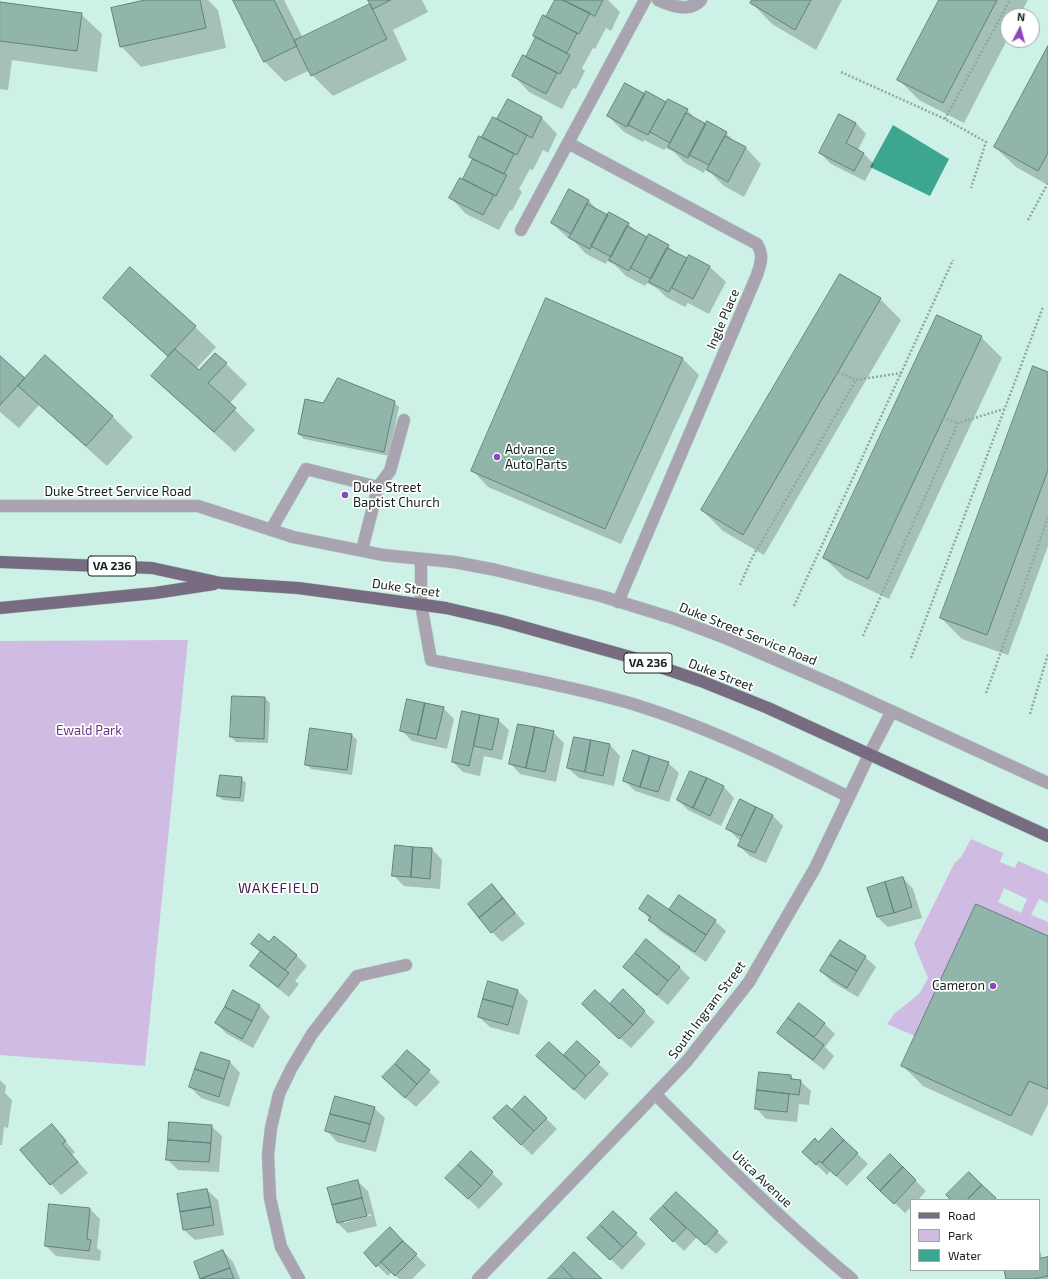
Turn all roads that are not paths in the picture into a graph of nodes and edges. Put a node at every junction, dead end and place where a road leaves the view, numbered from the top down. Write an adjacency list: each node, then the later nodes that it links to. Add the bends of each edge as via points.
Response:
1 (645, 0): 4 (street)
2 (658, 0): 3 (street, via 679,8 688,7)
3 (701, 0)
4 (568, 143): 5 (street); 14 (street, Ingle Place, via 757,244 761,252 757,275)
5 (521, 230)
6 (404, 420): 7 (street, via 390,471)
7 (378, 488): 9 (street, via 306,469); 10 (street)
8 (0, 506): 9 (street, Duke Street Service Road, via 198,506)
9 (271, 530): 10 (street, Duke Street Service Road, via 293,537)
10 (362, 550): 11 (street, Duke Street Service Road)
11 (421, 559): 14 (street, Duke Street Service Road, via 496,570); 15 (street)
12 (0, 562): 13 (main road, Duke Street / VA 236, via 152,568)
13 (222, 583): 15 (main road, Duke Street / VA 236, via 298,588); 16 (main road, Duke Street / VA 236, via 155,593)
14 (618, 602): 17 (street, Duke Street Service Road, via 672,618 728,639)
15 (421, 604): 18 (main road, Duke Street / VA 236, via 502,621 642,661 768,708); 20 (street, via 431,660 626,702 676,718 780,763)
16 (0, 608)
17 (892, 711): 18 (street, South Ingram Street); 19 (street, Duke Street Service Road)
18 (869, 755): 20 (street, South Ingram Street); 21 (main road, Duke Street / VA 236)
19 (1048, 783)
20 (849, 797): 23 (street, South Ingram Street, via 815,868 748,982 687,1061)
21 (1048, 836)
22 (406, 965): 24 (street, via 357,976 312,1034 279,1094 268,1155 270,1198 281,1247)
23 (656, 1095): 25 (street, South Ingram Street); 26 (street, Utica Avenue, via 766,1202)
24 (299, 1279)
25 (478, 1279)
26 (852, 1279)

